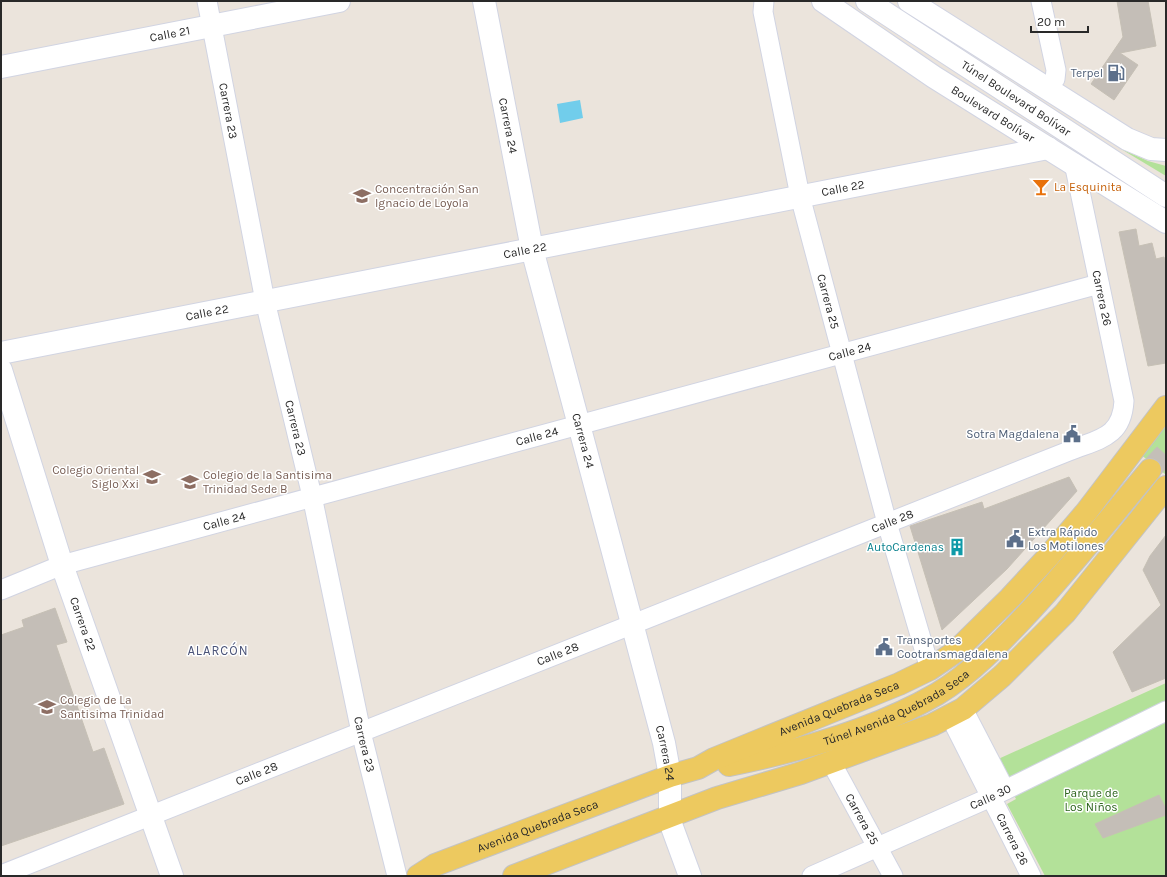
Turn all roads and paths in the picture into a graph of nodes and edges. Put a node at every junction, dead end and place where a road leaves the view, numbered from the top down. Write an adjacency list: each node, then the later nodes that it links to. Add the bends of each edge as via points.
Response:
1 (207, 1): 9 (street, Carrera 23)
2 (339, 1): 9 (street, Calle 21)
3 (484, 1): 18 (street, Carrera 24)
4 (764, 1): 15 (street, Carrera 25, via 763,12)
5 (823, 1): 12 (street, Boulevard Bolívar, via 934,76)
6 (867, 1): 16 (street, Túnel Boulevard Bolívar)
7 (909, 1): 11 (street)
8 (1041, 1): 11 (street, via 1056,70 1055,79)
9 (212, 26): 10 (street, Calle 21); 20 (street, Carrera 23)
10 (1, 67)
11 (1046, 89): 13 (street, via 1127,139 1151,148)
12 (1048, 148): 14 (street, Boulevard Bolívar); 15 (street, Calle 22)
13 (1166, 150)
14 (1074, 163): 17 (street, Boulevard Bolívar); 19 (street, Carrera 26)
15 (800, 196): 18 (street, Calle 22); 22 (street, Carrera 25)
16 (1166, 196)
17 (1166, 222)
18 (532, 249): 20 (street, Calle 22); 25 (street, Carrera 24)
19 (1098, 284): 22 (street, Calle 24); 26 (street, Carrera 26, via 1124,401 1121,421)
20 (265, 301): 21 (street, Calle 22); 29 (street, Carrera 23)
21 (1, 353)
22 (842, 353): 25 (street, Calle 24); 30 (street, Carrera 25)
23 (1, 370): 31 (street, Carrera 22)
24 (1166, 407): 34 (main road, Avenida Quebrada Seca, via 1087,511 1047,558 955,652)
25 (579, 424): 29 (street, Calle 24); 33 (street, Carrera 24)
26 (1114, 431): 30 (street, Calle 28)
27 (1150, 470): 39 (main road, Túnel Avenida Quebrada Seca, via 1057,582 1011,631 976,665 938,693 904,711 820,742 745,761)
28 (1166, 488): 36 (main road, via 1065,613 1002,676)
29 (312, 496): 31 (street, Calle 24); 37 (street, Carrera 23)
30 (887, 523): 33 (street, Calle 28); 34 (street, Carrera 25)
31 (62, 565): 32 (street, Calle 24); 42 (street, Carrera 22)
32 (1, 590)
33 (633, 624): 37 (street, Calle 28); 40 (street, Carrera 24)
34 (930, 669): 39 (main road, Avenida Quebrada Seca)
35 (1166, 711): 41 (street, Calle 30)
36 (956, 713): 38 (main road, via 932,725); 41 (street, Carrera 26)
37 (361, 732): 42 (street, Calle 28); 47 (street, Carrera 23)
38 (831, 762): 43 (main road, via 717,798); 44 (street, Carrera 25)
39 (698, 768): 40 (main road, Avenida Quebrada Seca)
40 (670, 776): 43 (street, Carrera 24); 48 (main road, Avenida Quebrada Seca, via 435,865)
41 (998, 793): 44 (street, Calle 30); 53 (street, Carrera 26)
42 (151, 815): 45 (street, Calle 28); 46 (street, Carrera 22)
43 (670, 816): 49 (main road); 50 (street, Carrera 24)
44 (877, 847): 51 (street, Calle 30); 52 (street, Carrera 25)
45 (1, 875)
46 (172, 876)
47 (397, 876)
48 (418, 876)
49 (514, 876)
50 (690, 876)
51 (812, 876)
52 (893, 876)
53 (1031, 876)

